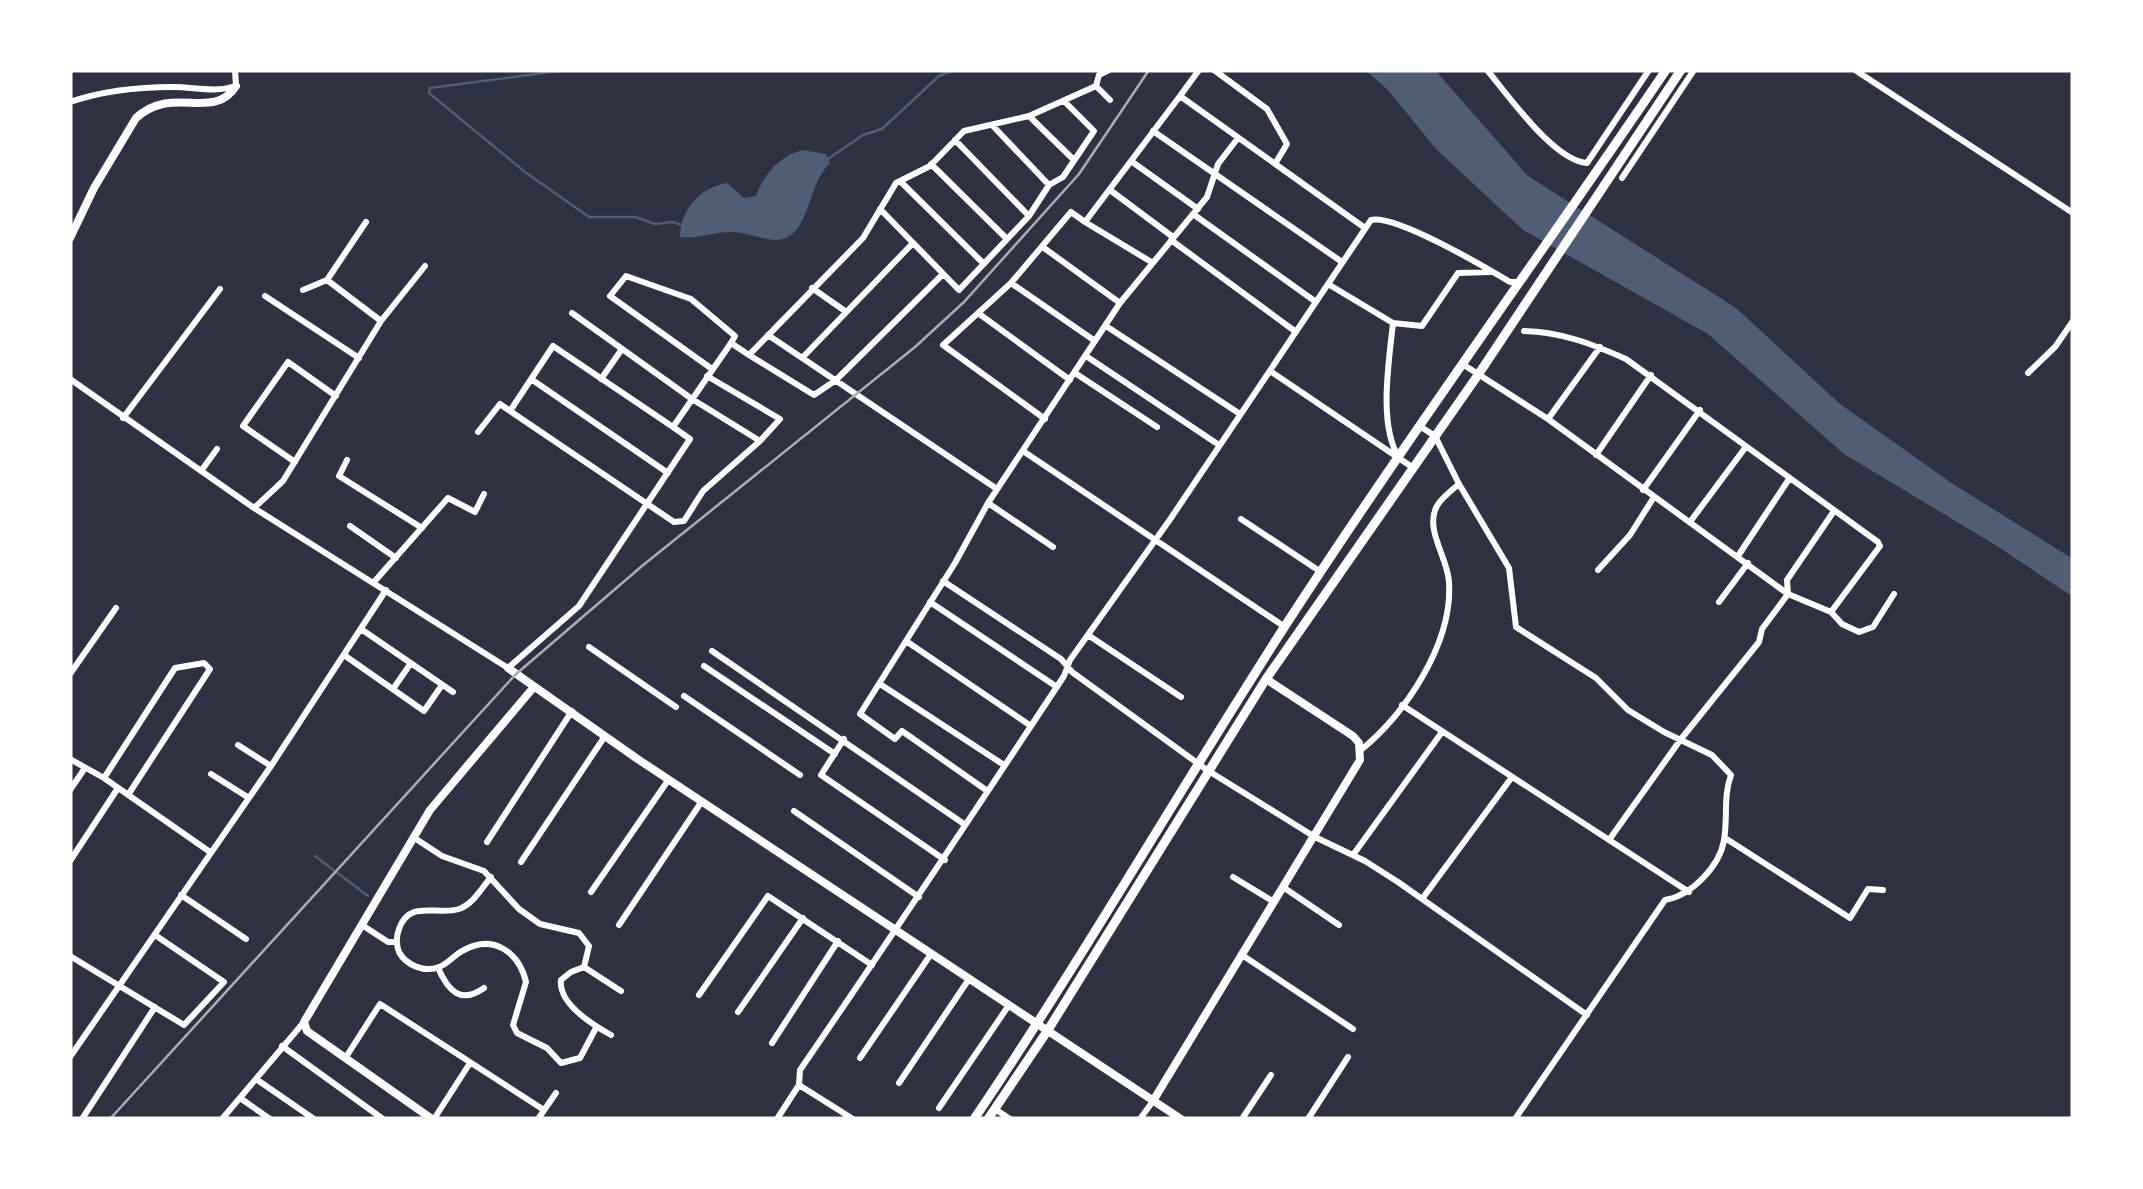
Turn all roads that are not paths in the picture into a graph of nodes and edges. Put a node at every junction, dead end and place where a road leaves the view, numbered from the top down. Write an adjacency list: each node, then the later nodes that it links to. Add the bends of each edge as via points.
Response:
1 (1109, 70): 11 (street)
2 (1199, 70): 12 (street)
3 (1214, 70): 24 (street, via 1267,109 1287,144)
4 (1487, 70): 5 (street, via 1553,144 1587,163)
5 (1649, 70)
6 (1666, 70): 49 (main road)
7 (1681, 70): 80 (main road)
8 (1694, 70): 26 (street)
9 (1855, 70): 32 (street)
10 (236, 78): 15 (street, via 222,90 174,87); 37 (street, via 230,96 216,103 155,104 136,118)
11 (1096, 86): 13 (street); 14 (street)
12 (1180, 96): 18 (street); 19 (street)
13 (1110, 100)
14 (1064, 101): 16 (street); 21 (street, via 1094,131)
15 (70, 102)
16 (1028, 116): 17 (street); 21 (street)
17 (992, 125): 20 (street); 28 (street)
18 (1153, 131): 22 (street); 25 (street)
19 (1238, 138): 24 (street); 25 (street)
20 (955, 140): 23 (street); 33 (street)
21 (1074, 160): 28 (street)
22 (1131, 161): 29 (street); 31 (street)
23 (931, 164): 27 (street); 38 (street)
24 (1275, 164): 36 (street)
25 (1215, 174): 31 (street); 43 (street)
26 (1622, 178)
27 (900, 181): 30 (street); 44 (street)
28 (1049, 186): 33 (street)
29 (1110, 190): 35 (street); 39 (street)
30 (880, 209): 40 (street); 52 (street, via 863,238)
31 (1196, 212): 39 (street); 56 (street)
32 (2073, 213)
33 (1029, 216): 38 (street)
34 (366, 222): 48 (street)
35 (1086, 222): 41 (street, via 1071,212); 42 (street)
36 (1365, 228): 43 (street); 46 (street, via 1382,218)
37 (70, 238)
38 (1008, 239): 44 (street)
39 (1172, 239): 42 (street); 66 (street)
40 (913, 243): 47 (street); 58 (street)
41 (1044, 248): 50 (street); 57 (street)
42 (1153, 262): 57 (street)
43 (1342, 262): 51 (street)
44 (984, 264): 47 (street, via 959,290)
45 (425, 266): 61 (street)
46 (1492, 272): 49 (street, via 1510,282); 63 (street, via 1458,273 1422,326)
47 (943, 274): 86 (street)
48 (327, 280): 54 (street); 61 (street)
49 (1523, 280): 76 (main road)
50 (1011, 283): 59 (street); 68 (street)
51 (1328, 284): 56 (street); 63 (street)
52 (812, 288): 58 (street); 67 (street)
53 (220, 289): 92 (street)
54 (303, 290)
55 (264, 296): 75 (street)
56 (1316, 302): 66 (street)
57 (1120, 303): 64 (street)
58 (846, 311): 74 (street)
59 (978, 313): 82 (street); 93 (street, via 943,345)
60 (572, 314): 71 (street)
61 (381, 321): 75 (street)
62 (2073, 321): 79 (street)
63 (1393, 323): 106 (street, via 1386,394)
64 (1106, 326): 68 (street); 91 (street)
65 (1524, 331): 70 (street)
66 (1296, 332): 77 (street)
67 (768, 335): 72 (street); 74 (street)
68 (1095, 341): 73 (street)
69 (730, 343): 72 (street); 78 (street); 78 (street, via 735,336 691,299 626,276 610,296)
70 (1600, 347): 81 (street); 94 (street)
71 (622, 349): 85 (street); 88 (street)
72 (749, 355): 86 (street, via 814,395)
73 (1086, 356): 82 (street); 101 (street)
74 (803, 357): 86 (street)
75 (359, 358): 87 (street)
76 (1464, 365): 80 (street); 96 (main road)
77 (1270, 371): 91 (street); 106 (street)
78 (710, 372): 88 (street); 100 (street, via 780,419)
79 (2028, 374)
80 (1478, 375): 94 (street); 99 (main road)
81 (1651, 375): 89 (street); 105 (street)
82 (1072, 377): 93 (street); 97 (street)
83 (70, 379): 92 (street)
84 (531, 379): 85 (street, via 553,346); 90 (street); 111 (street)
85 (601, 379): 95 (street)
86 (836, 380): 114 (street)
87 (336, 396): 108 (street); 108 (street, via 288,362 244,426)
88 (692, 399): 95 (street); 100 (street)
89 (1700, 410): 103 (street); 115 (street)
90 (510, 411): 98 (street, via 500,404); 118 (street)
91 (1240, 414): 101 (street)
92 (124, 418): 110 (street)
93 (1045, 418): 104 (street)
94 (1548, 420): 105 (street)
95 (672, 427): 111 (street, via 690,439)
96 (1421, 427): 99 (street); 106 (main road)
97 (1156, 428)
98 (478, 432)
99 (1435, 436): 109 (main road); 113 (street)
100 (760, 440): 118 (street, via 702,491 684,521 674,522)
101 (1219, 445): 126 (street)
102 (218, 448): 110 (street)
103 (1745, 448): 112 (street); 123 (street)
104 (1023, 451): 114 (street); 126 (street)
105 (1596, 455): 115 (street)
106 (1399, 458): 109 (street); 132 (main road)
107 (347, 460): 125 (street, via 339,476)
108 (295, 462): 120 (street)
109 (1412, 467): 154 (main road)
110 (202, 472): 120 (street)
111 (668, 472): 118 (street)
112 (1790, 479): 121 (street); 128 (street)
113 (1458, 484): 163 (street, via 1436,507 1433,526 1449,582 1443,629); 170 (street, via 1509,568 1516,627 1596,678 1628,710)
114 (997, 489): 119 (street)
115 (1643, 490): 117 (street)
116 (484, 494): 125 (street, via 475,512 448,498)
117 (1654, 498): 123 (street); 131 (street)
118 (647, 503): 152 (street, via 579,606)
119 (988, 503): 127 (street); 133 (street)
120 (254, 508): 134 (street)
121 (1834, 511): 136 (street, via 1787,580); 141 (street, via 1880,546)
122 (1241, 519): 132 (street)
123 (1690, 522): 128 (street)
124 (350, 526): 129 (street)
125 (422, 528): 129 (street)
126 (1155, 541): 142 (street); 144 (street)
127 (1053, 547)
128 (1738, 556): 130 (street)
129 (396, 558): 134 (street)
130 (1748, 564): 136 (street); 139 (street)
131 (1598, 570)
132 (1321, 572): 142 (main road)
133 (943, 581): 138 (street); 151 (street)
134 (374, 582): 135 (street)
135 (386, 590): 143 (street); 152 (street)
136 (1788, 594): 141 (street); 170 (street)
137 (1894, 594): 141 (street, via 1872,626 1859,632)
138 (930, 602): 145 (street); 157 (street)
139 (1719, 602)
140 (116, 608): 153 (street)
141 (1831, 612)
142 (1285, 627): 175 (main road)
143 (360, 629): 148 (street); 149 (street)
144 (1088, 635): 151 (street); 162 (street)
145 (906, 641): 155 (street); 166 (street)
146 (589, 647): 164 (street)
147 (712, 651): 169 (street)
148 (344, 655): 159 (street); 177 (street)
149 (411, 663): 156 (street); 159 (street)
150 (704, 666): 173 (street)
151 (1068, 666): 157 (street); 175 (street)
152 (508, 668): 158 (street)
153 (70, 674)
154 (1266, 678): 172 (street, via 1353,736); 179 (main road)
155 (880, 684): 176 (street); 187 (street, via 860,714 895,739 902,731)
156 (442, 685): 159 (street, via 424,711); 160 (street)
157 (1056, 687): 166 (street)
158 (533, 688): 165 (street); 194 (street)
159 (393, 689)
160 (453, 692)
161 (684, 696): 181 (street)
162 (1181, 697)
163 (1402, 706): 167 (street); 172 (street)
164 (676, 707)
165 (572, 712): 168 (street); 197 (street)
166 (1031, 726): 176 (street)
167 (1442, 732): 182 (street); 199 (street)
168 (605, 736): 184 (street); 202 (street)
169 (844, 740): 173 (street); 192 (street)
170 (1681, 740): 195 (street, via 1712,754 1731,776); 196 (street)
171 (238, 745): 177 (street)
172 (1361, 750): 193 (street)
173 (835, 754): 200 (street, via 822,775)
174 (70, 759): 178 (street)
175 (1197, 762): 179 (street); 238 (main road)
176 (1004, 765): 187 (street)
177 (271, 766): 189 (street)
178 (85, 768): 183 (street); 186 (street)
179 (1208, 770): 193 (street); 241 (main road)
180 (211, 774): 189 (street)
181 (800, 775)
182 (1512, 777): 196 (street); 211 (street)
183 (104, 778): 185 (street); 188 (street, via 175,668 204,664 210,669)
184 (669, 779): 190 (street); 207 (street)
185 (118, 788): 188 (street); 201 (street)
186 (70, 790)
187 (986, 790): 192 (street)
188 (128, 795): 198 (street)
189 (249, 798): 198 (street)
190 (702, 801): 215 (street); 217 (street)
191 (794, 811): 210 (street)
192 (964, 824): 200 (street)
193 (1315, 837): 199 (street); 205 (street)
194 (413, 838): 204 (street); 214 (street)
195 (1724, 838): 206 (street, via 1850,918 1868,889); 208 (street)
196 (1609, 840): 208 (street)
197 (487, 842)
198 (211, 853): 209 (street)
199 (1353, 854): 211 (street)
200 (945, 860): 210 (street)
201 (70, 861)
202 (521, 862)
203 (1233, 876): 212 (street)
204 (492, 877): 221 (street, via 463,907 410,914); 227 (street, via 540,924 579,933 589,946)
205 (1283, 887): 212 (street); 216 (street)
206 (1883, 890)
207 (591, 892)
208 (1689, 892): 236 (street, via 1665,900)
209 (181, 895): 218 (street); 219 (street)
210 (919, 897): 217 (street)
211 (1422, 900): 236 (street)
212 (1274, 902): 223 (street)
213 (803, 918): 220 (street); 232 (street, via 768,896); 235 (street)
214 (362, 925): 221 (street); 237 (street)
215 (620, 925)
216 (1339, 925)
217 (896, 931): 222 (street); 225 (street)
218 (155, 934): 229 (street); 234 (street, via 224,982 184,1025)
219 (246, 939)
220 (838, 941): 225 (street); 243 (street)
221 (396, 942): 226 (street, via 412,965)
222 (931, 954): 228 (street); 248 (street)
223 (1242, 954): 240 (street); 256 (street)
224 (70, 956): 229 (street)
225 (872, 965): 253 (street, via 800,1070)
226 (438, 968): 230 (street, via 456,995); 239 (street, via 476,944 516,956 526,982 512,1025 561,1063 580,1058)
227 (584, 968): 231 (street); 239 (street, via 562,980 560,992)
228 (969, 978): 233 (street); 252 (street)
229 (119, 985): 234 (street); 246 (street)
230 (484, 988)
231 (621, 992)
232 (699, 995)
233 (1009, 1004): 238 (street); 257 (street)
234 (155, 1007): 261 (street)
235 (738, 1012)
236 (1586, 1015): 276 (street)
237 (304, 1022): 244 (street); 247 (street, via 307,1032)
238 (1039, 1023): 241 (street); 269 (main road)
239 (596, 1028): 242 (street)
240 (1353, 1029)
241 (1048, 1030): 256 (street); 258 (main road)
242 (611, 1036)
243 (772, 1043)
244 (282, 1046): 251 (street); 265 (street)
245 (1348, 1056): 275 (street)
246 (70, 1057)
247 (346, 1057): 249 (street, via 380,1004); 266 (street)
248 (860, 1058)
249 (470, 1063): 259 (street); 266 (street)
250 (1271, 1075): 274 (street)
251 (256, 1079): 255 (street); 264 (street)
252 (899, 1082)
253 (799, 1084): 260 (street); 268 (street)
254 (556, 1093): 259 (street)
255 (240, 1098): 262 (street); 263 (street)
256 (1153, 1101): 272 (street); 273 (street)
257 (939, 1108)
258 (995, 1109): 270 (main road); 271 (street)
259 (544, 1110): 267 (street)
260 (850, 1118)
261 (82, 1119)
262 (222, 1119)
263 (270, 1119)
264 (314, 1119)
265 (383, 1119)
266 (433, 1119)
267 (538, 1119)
268 (777, 1119)
269 (974, 1119)
270 (988, 1119)
271 (1010, 1119)
272 (1140, 1119)
273 (1181, 1119)
274 (1242, 1119)
275 (1308, 1119)
276 (1514, 1119)

